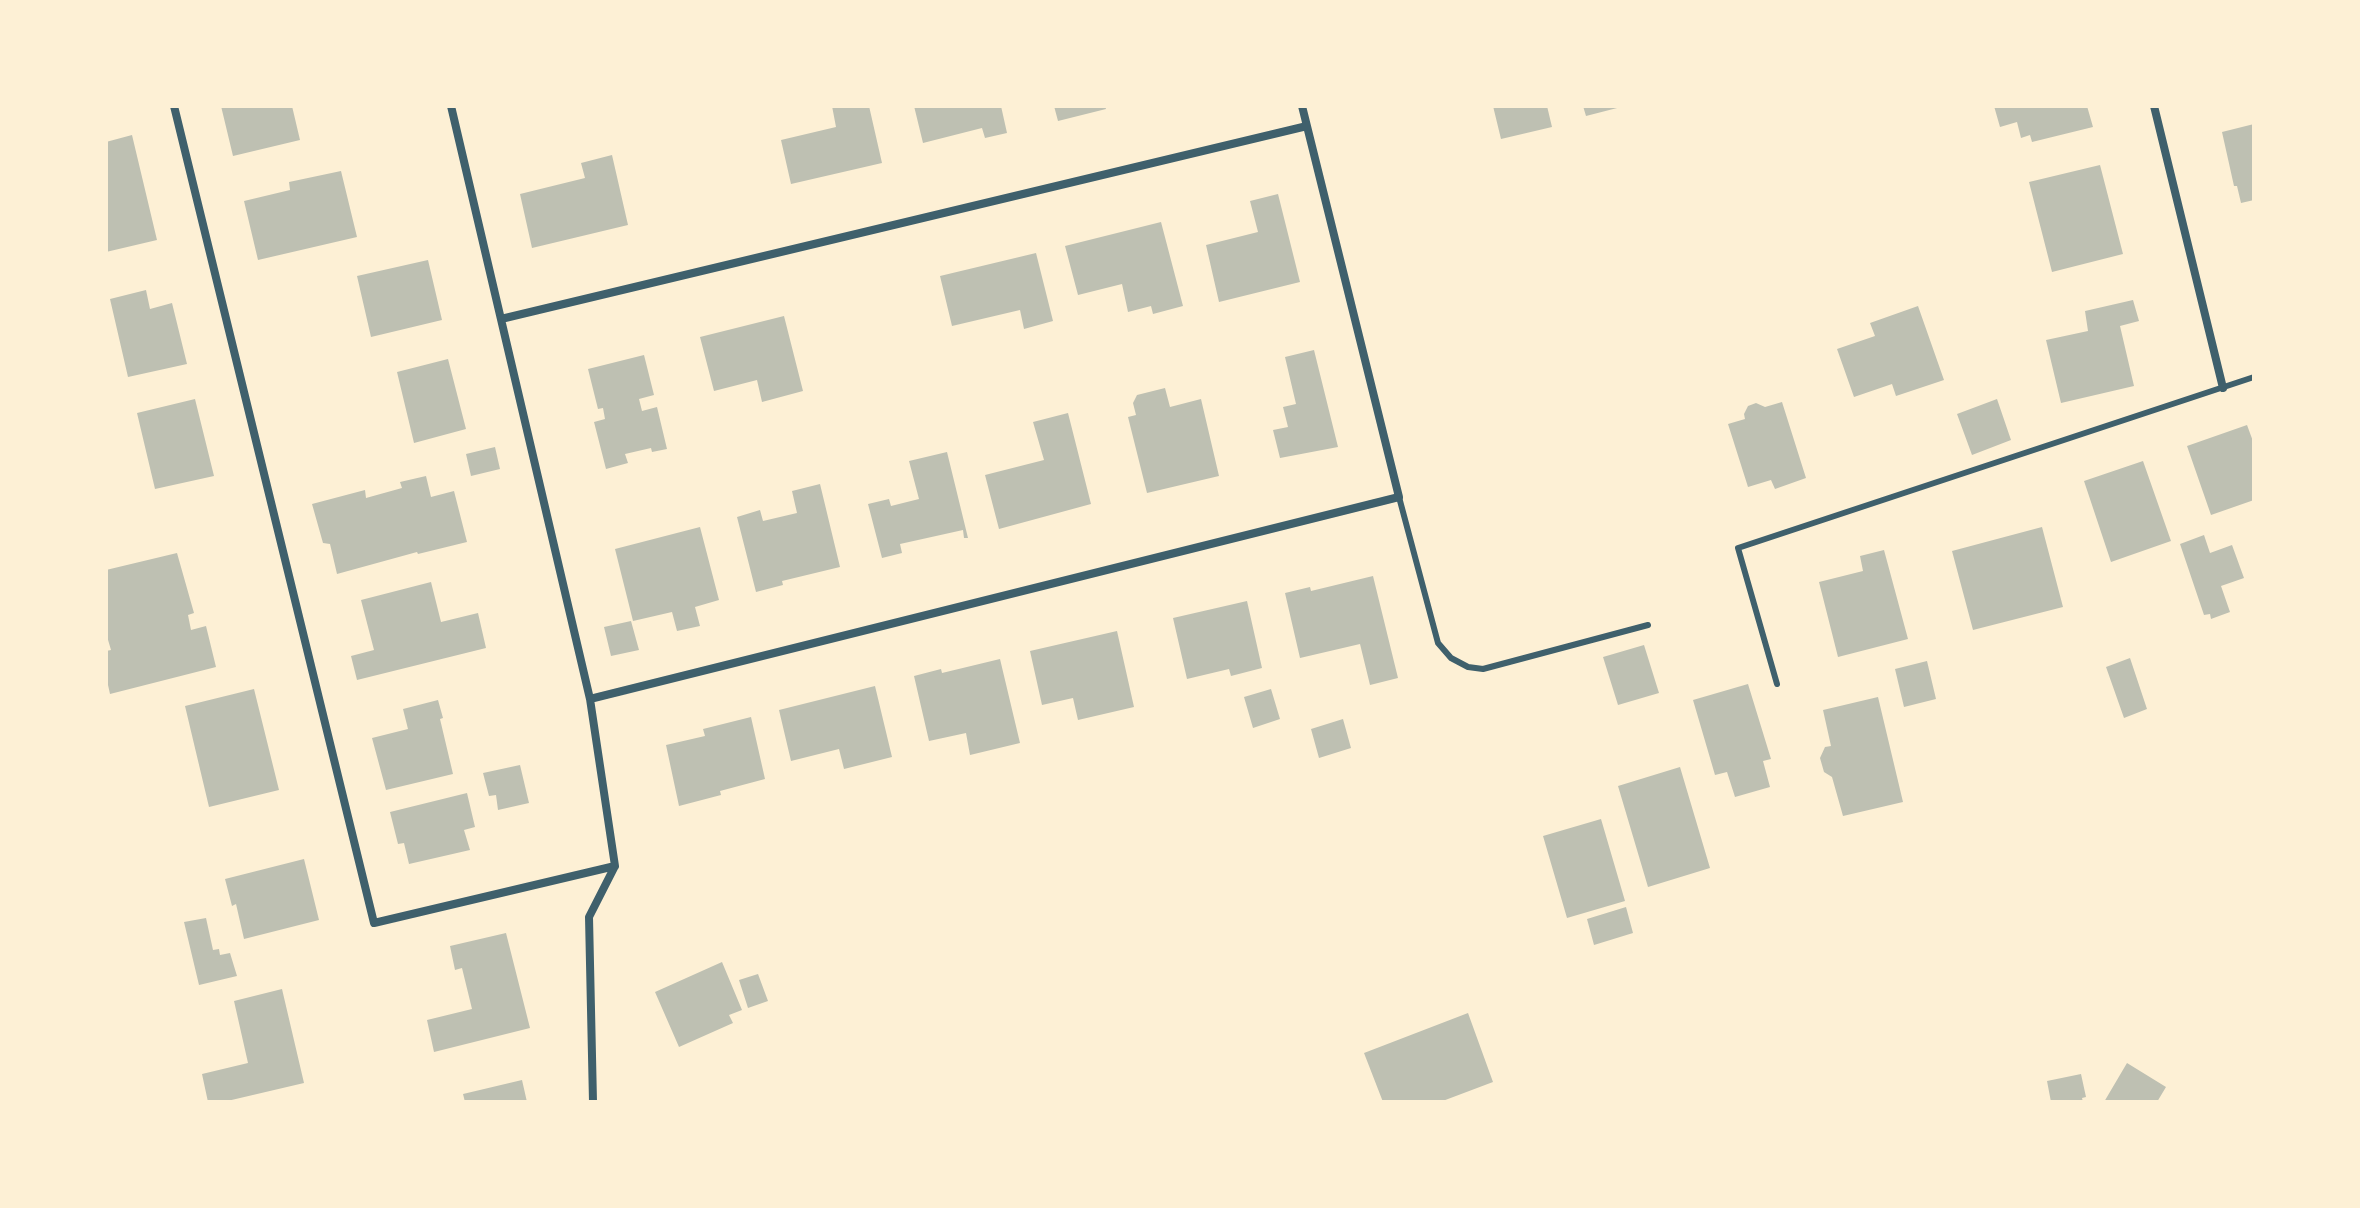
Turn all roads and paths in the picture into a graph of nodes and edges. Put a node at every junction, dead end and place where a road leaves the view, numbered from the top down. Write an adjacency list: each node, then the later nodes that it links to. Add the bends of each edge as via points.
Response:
1 (174, 106): 13 (street, via 374,923)
2 (451, 106): 6 (street)
3 (1302, 106): 5 (street)
4 (2154, 106): 8 (street)
5 (1307, 126): 6 (street); 9 (street)
6 (501, 319): 12 (street)
7 (2254, 377): 8 (lane)
8 (2223, 388): 11 (lane, via 1738,548)
9 (1399, 497): 10 (lane, via 1438,643 1468,667 1483,669); 12 (street)
10 (1648, 625)
11 (1777, 684)
12 (590, 699): 13 (street)
13 (615, 866): 14 (street, via 589,917)
14 (593, 1102)

